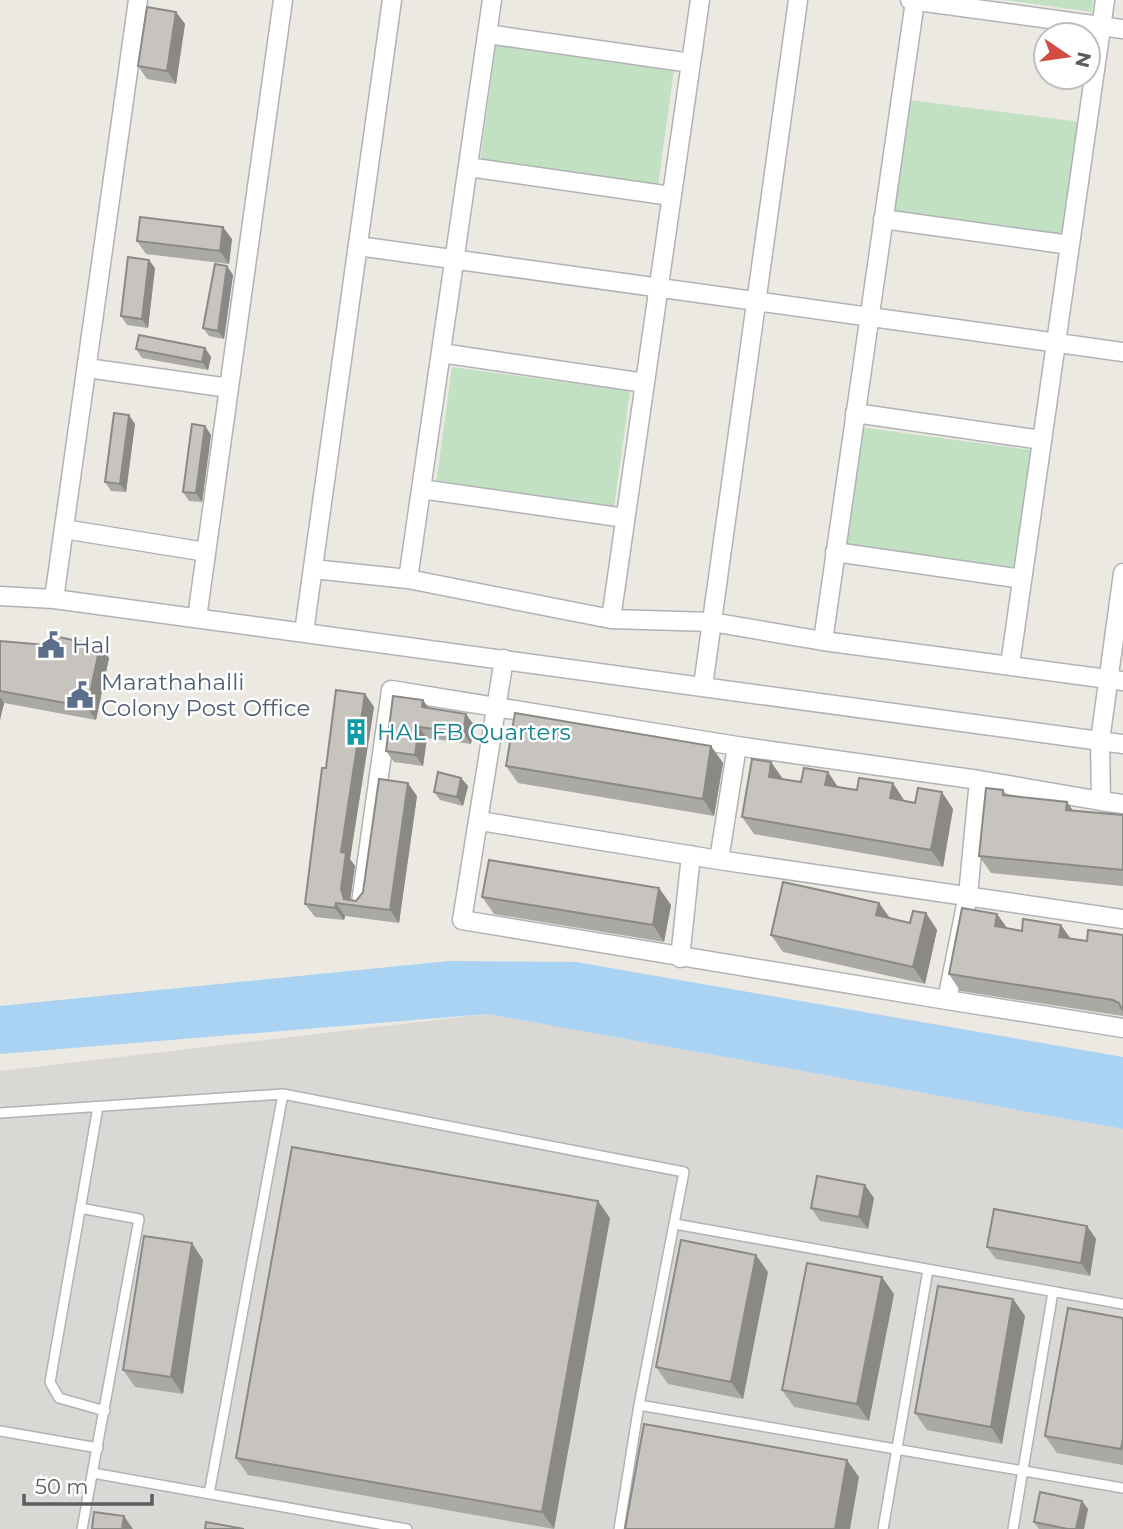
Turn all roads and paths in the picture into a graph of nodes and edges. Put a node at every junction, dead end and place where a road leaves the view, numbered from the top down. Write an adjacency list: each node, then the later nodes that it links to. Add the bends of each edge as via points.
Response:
1 (138, 0): 27 (street)
2 (283, 0): 29 (street)
3 (393, 0): 19 (street)
4 (492, 0): 12 (street)
5 (700, 0): 13 (street)
6 (798, 0): 22 (street)
7 (912, 0): 9 (street); 17 (street)
8 (1105, 0): 10 (street)
9 (1065, 21)
10 (1102, 26): 11 (street)
11 (1123, 29)
12 (487, 34): 13 (street); 15 (street)
13 (691, 63): 16 (street)
14 (1093, 91): 18 (street)
15 (468, 167): 16 (street); 20 (street)
16 (671, 196): 21 (street)
17 (883, 219): 18 (street); 23 (street)
18 (1070, 245): 24 (street)
19 (358, 246): 20 (street); 37 (street)
20 (454, 260): 21 (street); 26 (street)
21 (658, 288): 22 (street); 28 (street)
22 (757, 301): 23 (street); 45 (street)
23 (869, 317): 24 (street); 30 (street)
24 (1056, 343): 25 (street); 31 (street)
25 (1123, 352)
26 (441, 353): 28 (street); 32 (street)
27 (87, 368): 29 (street); 34 (street)
28 (645, 383): 33 (street)
29 (229, 388): 35 (street)
30 (855, 413): 31 (street); 36 (street)
31 (1042, 440): 40 (street)
32 (421, 489): 33 (street); 39 (street)
33 (625, 518): 44 (street)
34 (64, 529): 35 (street); 42 (street)
35 (206, 552): 43 (street)
36 (835, 552): 40 (street); 47 (street)
37 (313, 569): 39 (street); 46 (street)
38 (1123, 573): 50 (street)
39 (408, 579): 44 (street)
40 (1022, 579): 49 (street)
41 (0, 596): 42 (street)
42 (54, 599): 43 (street)
43 (197, 618): 46 (street)
44 (611, 619): 45 (street)
45 (712, 622): 47 (street); 51 (street)
46 (304, 632): 48 (street)
47 (822, 641): 49 (street)
48 (504, 659): 51 (street); 52 (street)
49 (1010, 665): 50 (street)
50 (1116, 680): 53 (street)
51 (703, 686): 53 (street)
52 (497, 706): 55 (street); 59 (street); 63 (street, via 391,690)
53 (1100, 741): 54 (street); 57 (street)
54 (1123, 744)
55 (737, 746): 56 (street); 61 (street)
56 (979, 780): 57 (street); 62 (street)
57 (1101, 801): 58 (street)
58 (1123, 804)
59 (480, 821): 60 (street); 65 (street, via 462,920)
60 (691, 855): 61 (street); 65 (street)
61 (719, 860): 62 (street)
62 (968, 895): 64 (street); 66 (street)
63 (361, 903)
64 (1123, 919)
65 (680, 958): 66 (street)
66 (947, 1000): 67 (street)
67 (1123, 1028)
68 (283, 1094): 69 (lane); 72 (lane, via 684,1172); 84 (lane)
69 (98, 1107): 70 (lane); 71 (lane)
70 (0, 1113)
71 (80, 1208): 77 (lane, via 50,1382 59,1398); 77 (lane, via 139,1219)
72 (675, 1224): 73 (lane); 76 (lane)
73 (928, 1270): 74 (lane); 80 (lane)
74 (1053, 1292): 75 (lane); 81 (lane)
75 (1123, 1304)
76 (639, 1405): 80 (lane); 87 (lane)
77 (105, 1411): 79 (lane)
78 (0, 1431): 79 (lane)
79 (98, 1448): 82 (lane)
80 (896, 1449): 81 (lane); 88 (lane)
81 (1023, 1471): 83 (lane); 89 (lane)
82 (93, 1473): 84 (lane); 85 (lane)
83 (1123, 1488)
84 (209, 1494): 86 (lane)
85 (82, 1529)
86 (407, 1529)
87 (619, 1529)
88 (883, 1529)
89 (1013, 1529)

